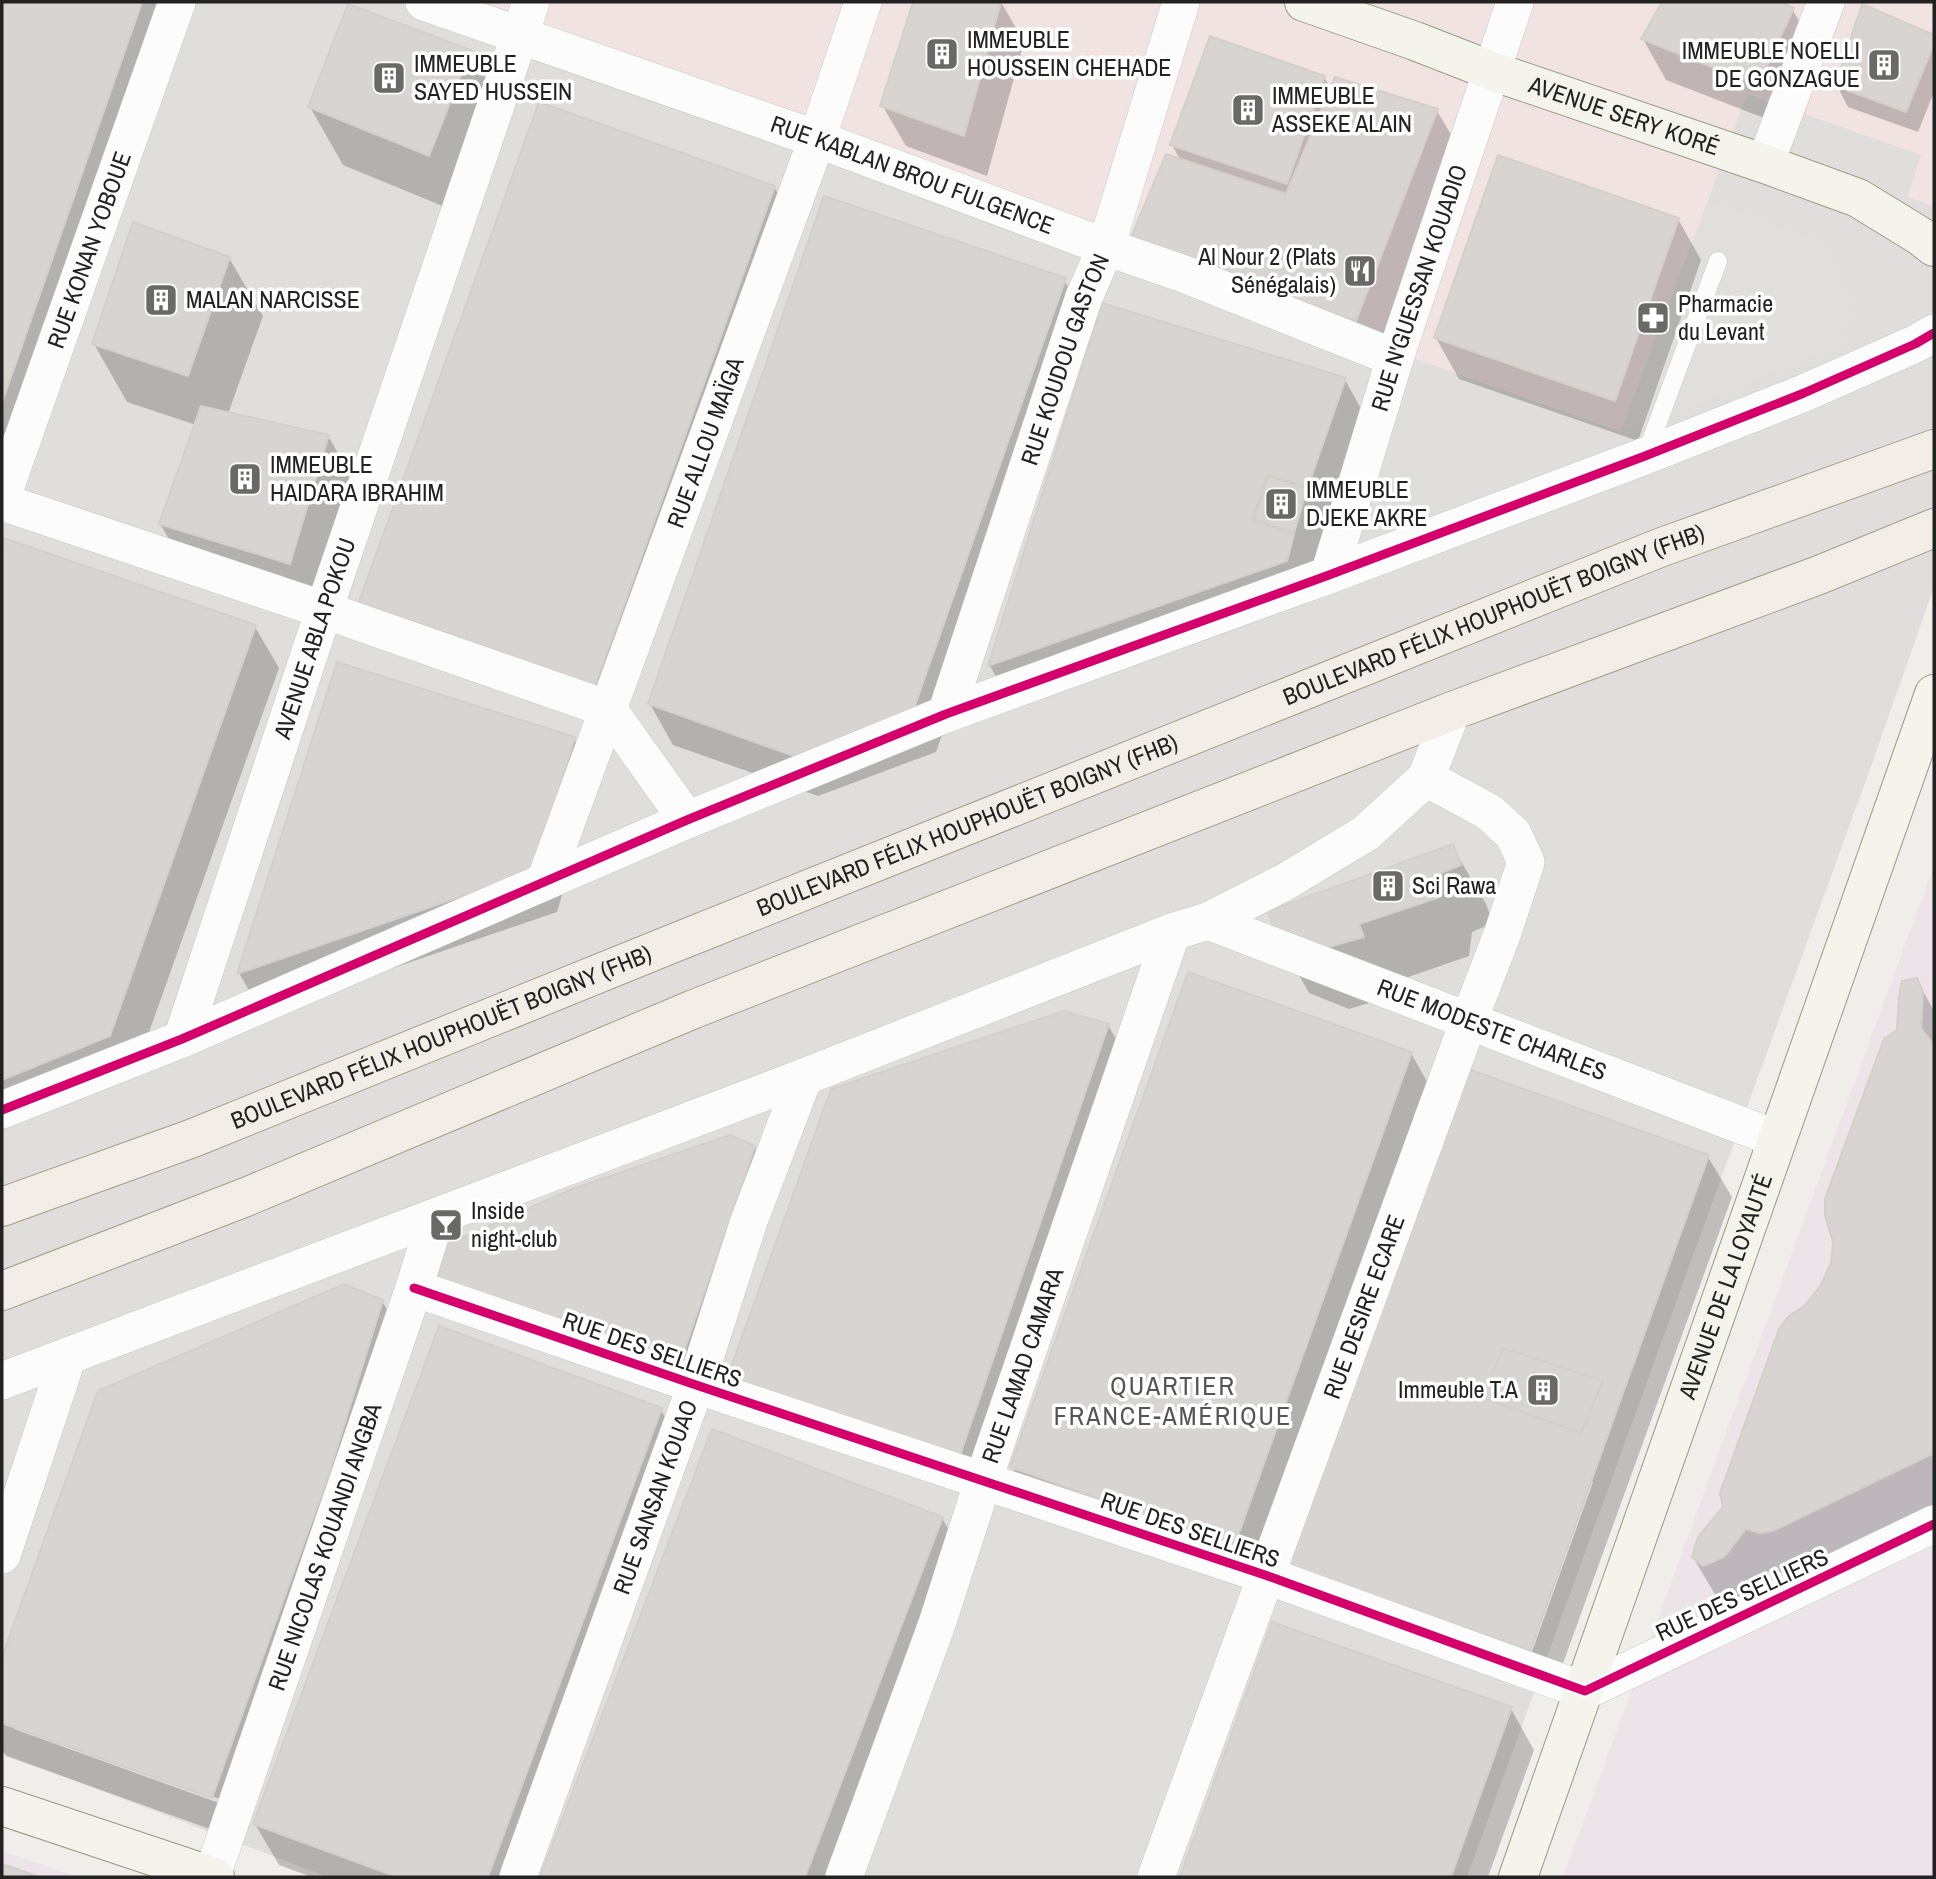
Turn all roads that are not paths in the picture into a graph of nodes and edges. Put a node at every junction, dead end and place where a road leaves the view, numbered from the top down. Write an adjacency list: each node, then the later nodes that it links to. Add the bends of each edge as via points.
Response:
1 (177, 2): 19 (street, RUE KONAN YOBOUE)
2 (424, 2): 8 (street, RUE KABLAN BROU FULGENCE)
3 (863, 2): 10 (street, RUE ALLOU MAÏGA)
4 (1181, 2): 13 (street, RUE KOUDOU GASTON)
5 (1304, 2): 9 (street, AVENUE SERY KORÉ)
6 (1515, 2): 9 (street, RUE N'GUESSAN KOUADIO)
7 (1826, 2): 11 (street)
8 (525, 18): 10 (street, RUE KABLAN BROU FULGENCE); 22 (street, AVENUE ABLA POKOU)
9 (1492, 71): 11 (street, AVENUE SERY KORÉ); 16 (street, RUE N'GUESSAN KOUADIO)
10 (817, 139): 13 (street, RUE KABLAN BROU FULGENCE); 24 (street, RUE ALLOU MAÏGA)
11 (1765, 164): 12 (street, AVENUE SERY KORÉ, via 1858,198)
12 (1930, 238)
13 (1106, 247): 16 (street, RUE KABLAN BROU FULGENCE); 26 (street, RUE KOUDOU GASTON, via 1076,322)
14 (1718, 261): 18 (lane)
15 (1934, 333): 18 (street, via 1804,393)
16 (1395, 358): 21 (street, RUE N'GUESSAN KOUADIO)
17 (1934, 449): 37 (main road, BOULEVARD FÉLIX HOUPHOUËT BOIGNY (FHB), via 1649,552 193,1138)
18 (1645, 456): 21 (street)
19 (2, 499): 22 (street)
20 (1934, 528): 25 (main road)
21 (1329, 575): 26 (street)
22 (324, 610): 24 (street); 33 (street, AVENUE ABLA POKOU)
23 (1934, 694): 36 (street, AVENUE DE LA LOYAUTÉ)
24 (608, 709): 28 (street); 29 (street, RUE ALLOU MAÏGA)
25 (1452, 711): 27 (street); 40 (main road, via 694,1009 246,1197)
26 (946, 714): 28 (street)
27 (1426, 778): 30 (street, via 1366,833); 32 (street, RUE DESIRE ECARE, via 1489,812 1513,834 1525,862)
28 (687, 820): 29 (street)
29 (545, 881): 33 (street)
30 (1208, 922): 31 (street); 32 (street, RUE MODESTE CHARLES)
31 (1172, 932): 34 (street); 44 (street, RUE LAMAD CAMARA)
32 (1469, 1020): 36 (street, RUE MODESTE CHARLES); 47 (street, RUE DESIRE ECARE)
33 (182, 1039): 35 (street)
34 (804, 1077): 38 (street); 43 (street, RUE SANSAN KOUAO, via 748,1221)
35 (2, 1110)
36 (1777, 1139): 48 (street, AVENUE DE LA LOYAUTÉ)
37 (2, 1208)
38 (436, 1217): 39 (street, RUE NICOLAS KOUANDI ANGBA); 41 (street)
39 (414, 1288): 43 (street, RUE DES SELLIERS); 50 (street, RUE NICOLAS KOUANDI ANGBA)
40 (2, 1292)
41 (68, 1356): 42 (street); 46 (street)
42 (2, 1381)
43 (696, 1385): 44 (street, RUE DES SELLIERS); 51 (street, RUE SANSAN KOUAO)
44 (983, 1481): 47 (street, RUE DES SELLIERS); 52 (street, RUE LAMAD CAMARA, via 937,1624)
45 (1934, 1524): 48 (street, RUE DES SELLIERS)
46 (2, 1555)
47 (1265, 1575): 48 (street, RUE DES SELLIERS); 53 (street, RUE DESIRE ECARE)
48 (1585, 1691): 54 (street, AVENUE DE LA LOYAUTÉ)
49 (2, 1806): 50 (street)
50 (214, 1877)
51 (518, 1877)
52 (844, 1877)
53 (1156, 1877)
54 (1518, 1877)

